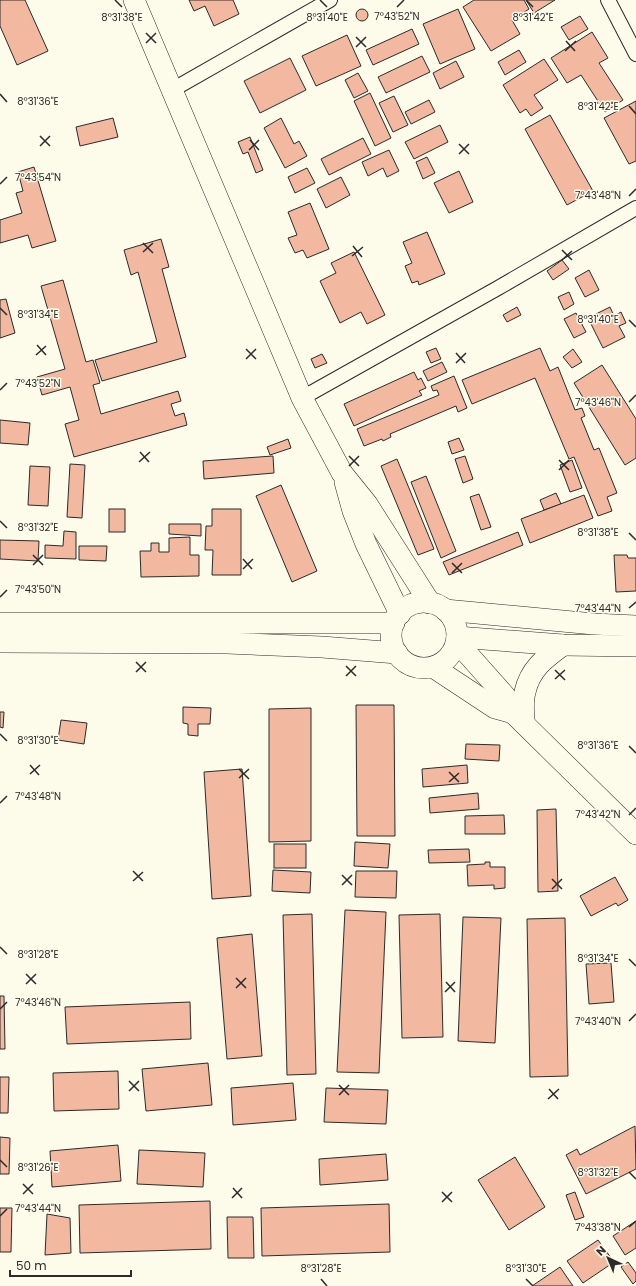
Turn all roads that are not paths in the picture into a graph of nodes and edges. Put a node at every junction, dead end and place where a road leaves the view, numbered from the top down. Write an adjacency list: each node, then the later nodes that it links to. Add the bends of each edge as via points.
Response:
1 (134, 0): 5 (street)
2 (330, 0): 5 (street)
3 (608, 0): 4 (street)
4 (636, 54)
5 (172, 90): 7 (street)
6 (636, 208): 7 (street)
7 (302, 398): 8 (street)
8 (342, 473): 9 (street, via 367,504); 10 (street, via 353,511)
9 (437, 607): 10 (street, via 416,604 410,606); 12 (street, via 594,624); 13 (street, via 452,618)
10 (397, 619): 11 (street); 17 (street, via 392,638)
11 (0, 623)
12 (636, 626)
13 (457, 640): 15 (street); 18 (street, via 448,658); 19 (street, via 506,696)
14 (0, 642): 17 (street, via 227,643)
15 (564, 645): 16 (street); 19 (street, via 545,658 534,670 528,680)
16 (636, 646)
17 (397, 653): 18 (street, via 412,666)
18 (432, 667): 19 (street, via 495,708)
19 (518, 718): 20 (street)
20 (636, 834)

